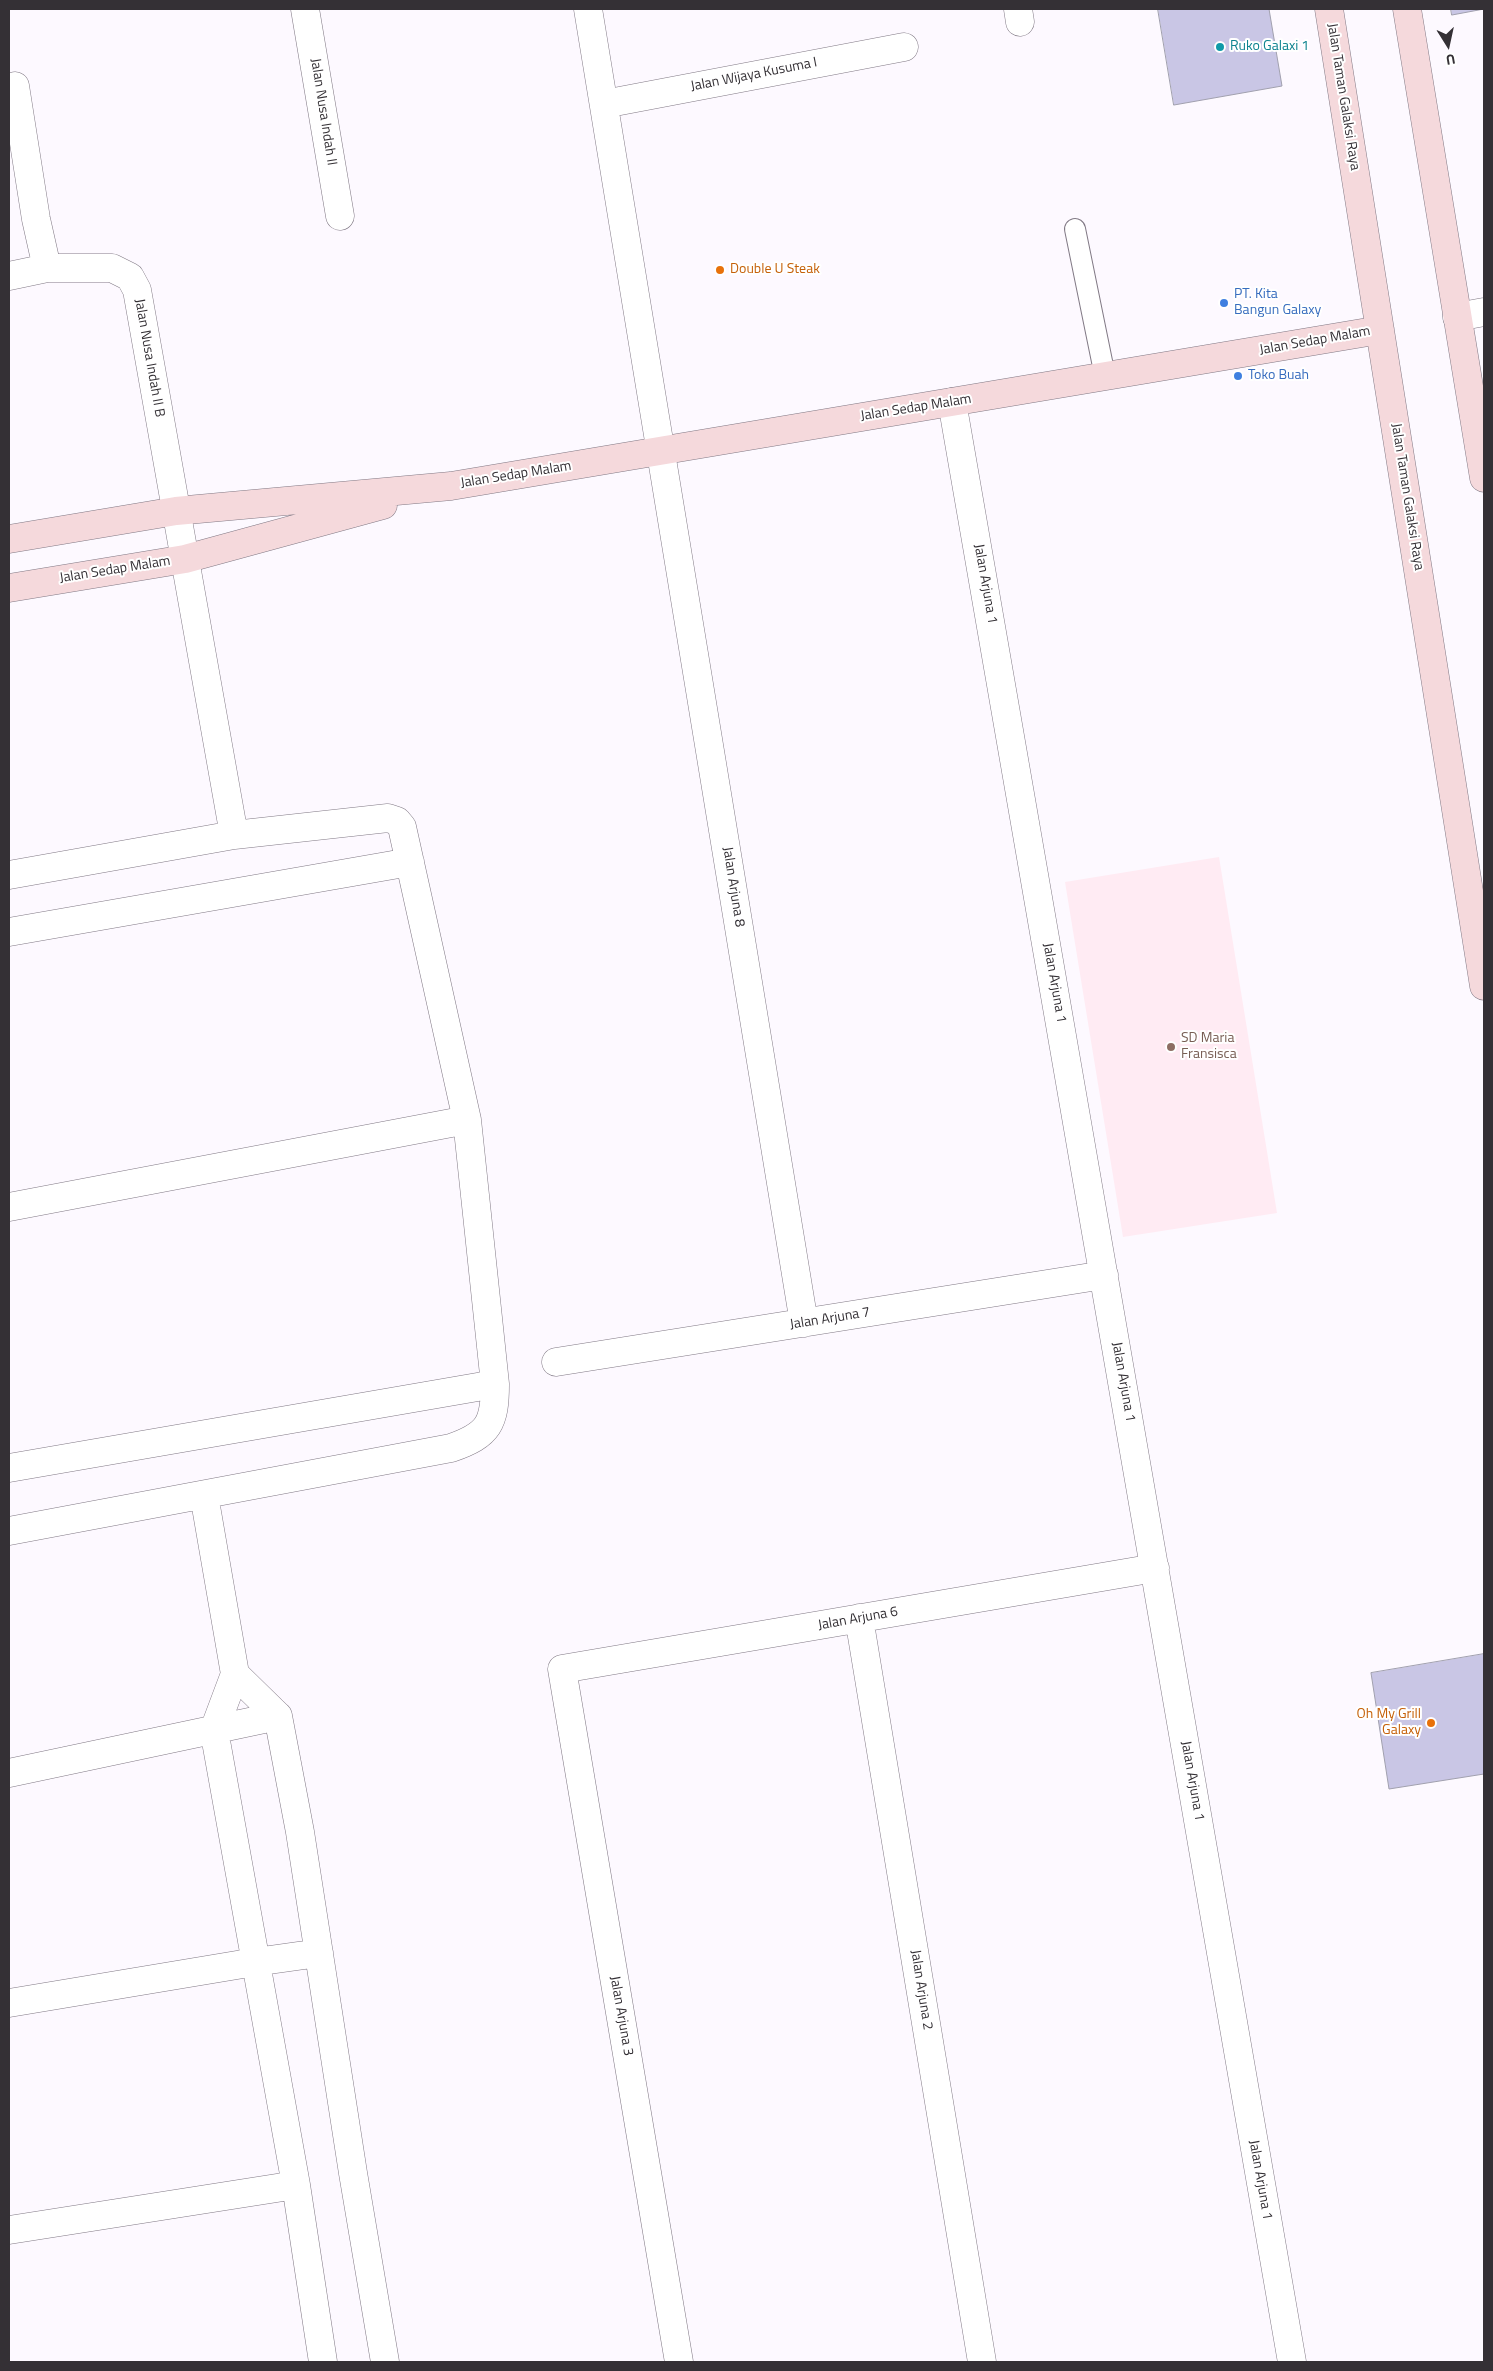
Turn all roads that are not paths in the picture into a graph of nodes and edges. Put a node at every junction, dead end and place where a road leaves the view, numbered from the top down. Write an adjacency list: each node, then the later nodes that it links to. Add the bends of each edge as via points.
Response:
1 (306, 9): 8 (street, Jalan Nusa Indah II)
2 (588, 9): 7 (street, Jalan Arjuna 8)
3 (1329, 9): 14 (street, Jalan Taman Galaksi Raya)
4 (1407, 9): 13 (street)
5 (904, 47): 7 (street, Jalan Wijaya Kusuma I)
6 (15, 86): 10 (street)
7 (604, 104): 17 (street, Jalan Arjuna 8)
8 (340, 216)
9 (1075, 229): 15 (lane)
10 (47, 268): 11 (street, Jalan Nusa Indah II B); 20 (street, Jalan Nusa Indah II B, via 112,268 130,276 137,290)
11 (9, 276)
12 (1484, 312): 13 (street)
13 (1457, 317): 18 (street)
14 (1380, 330): 15 (street, Jalan Sedap Malam); 28 (street, Jalan Taman Galaksi Raya)
15 (1105, 376): 16 (street, Jalan Sedap Malam)
16 (952, 402): 17 (street, Jalan Sedap Malam); 31 (street, Jalan Arjuna 1)
17 (662, 450): 19 (street, Jalan Sedap Malam); 32 (street, Jalan Arjuna 8)
18 (1484, 478)
19 (452, 486): 20 (street, Jalan Sedap Malam); 22 (street, Jalan Sedap Malam)
20 (176, 511): 21 (street, Jalan Sedap Malam); 22 (street, Jalan Nusa Indah II B)
21 (9, 539)
22 (185, 559): 23 (street, Jalan Sedap Malam); 24 (street, Jalan Nusa Indah II B)
23 (9, 588)
24 (234, 835): 25 (street, via 388,818 402,827); 26 (street)
25 (410, 862): 27 (street); 29 (street)
26 (9, 875)
27 (9, 932)
28 (1484, 986)
29 (467, 1120): 30 (street); 34 (street)
30 (9, 1207)
31 (1104, 1275): 32 (street, Jalan Arjuna 7); 38 (street, Jalan Arjuna 1)
32 (804, 1323): 33 (street, Jalan Arjuna 7)
33 (556, 1362)
34 (495, 1384): 35 (street); 36 (street, via 491,1422 477,1437 465,1443)
35 (9, 1468)
36 (204, 1495): 37 (street); 41 (street)
37 (9, 1531)
38 (1155, 1568): 39 (street, Jalan Arjuna 6); 54 (street, Jalan Arjuna 1)
39 (859, 1618): 40 (street, Jalan Arjuna 6); 53 (street, Jalan Arjuna 2)
40 (562, 1669): 52 (street, Jalan Arjuna 3)
41 (235, 1674): 42 (street); 43 (street)
42 (278, 1716): 43 (street); 45 (street)
43 (214, 1730): 44 (street); 46 (street)
44 (9, 1773)
45 (319, 1953): 46 (street); 51 (street)
46 (255, 1962): 47 (street); 48 (street)
47 (9, 2003)
48 (296, 2185): 49 (street); 50 (street)
49 (9, 2230)
50 (323, 2362)
51 (385, 2362)
52 (679, 2362)
53 (982, 2362)
54 (1292, 2362)

